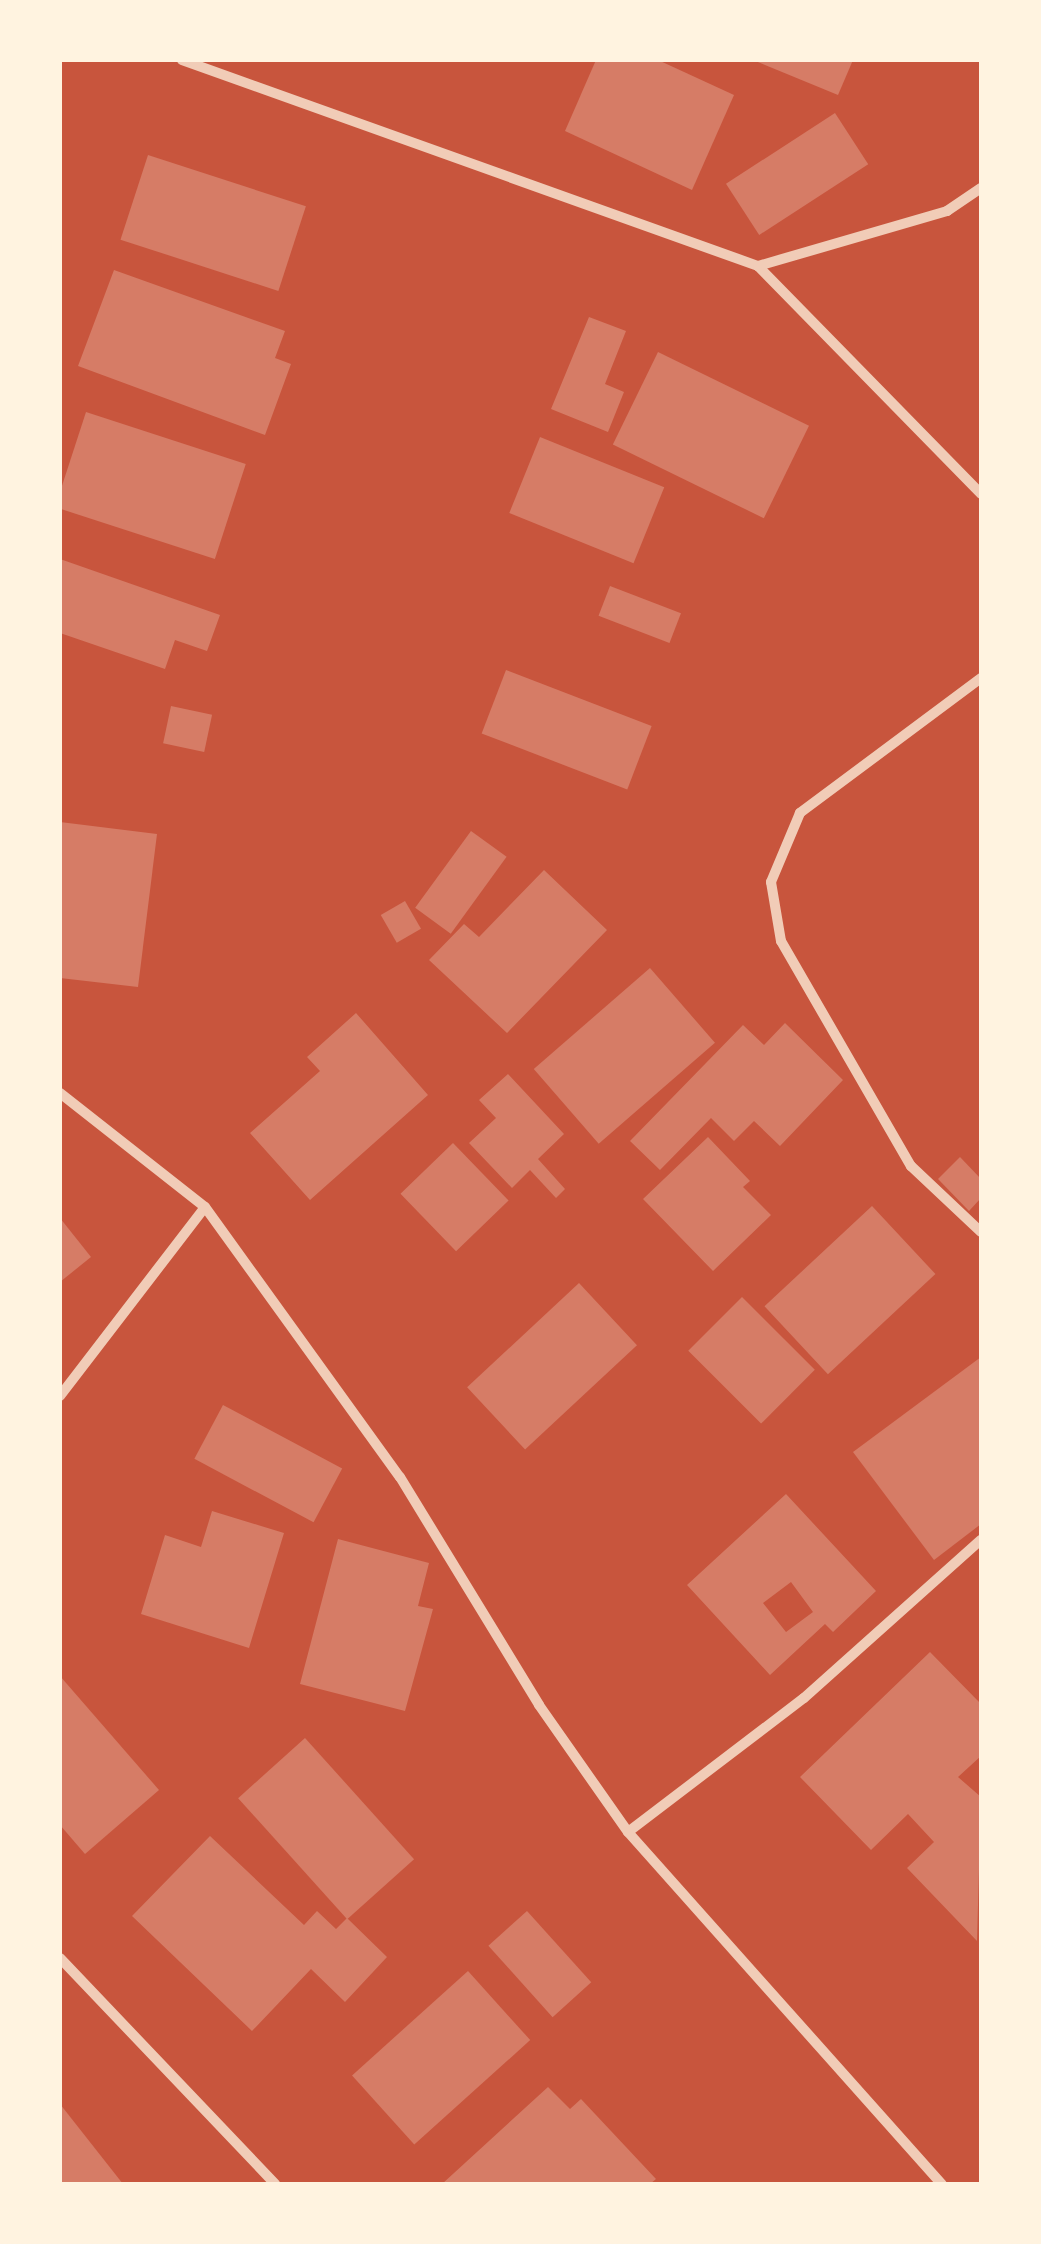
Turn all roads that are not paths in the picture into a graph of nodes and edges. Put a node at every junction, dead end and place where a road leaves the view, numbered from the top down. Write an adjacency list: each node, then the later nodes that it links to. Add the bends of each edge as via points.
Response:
1 (182, 60): 3 (street)
2 (981, 188): 3 (street, via 947,211)
3 (758, 266): 4 (street)
4 (981, 494)
5 (981, 678): 8 (street, via 800,812 771,882 781,940 910,1166)
6 (60, 1094): 7 (street)
7 (205, 1207): 9 (street); 11 (street, via 400,1477 539,1705)
8 (981, 1232)
9 (60, 1396)
10 (981, 1540): 11 (street, via 804,1698)
11 (628, 1832): 14 (street)
12 (60, 1958): 13 (street)
13 (275, 2184)
14 (942, 2184)

